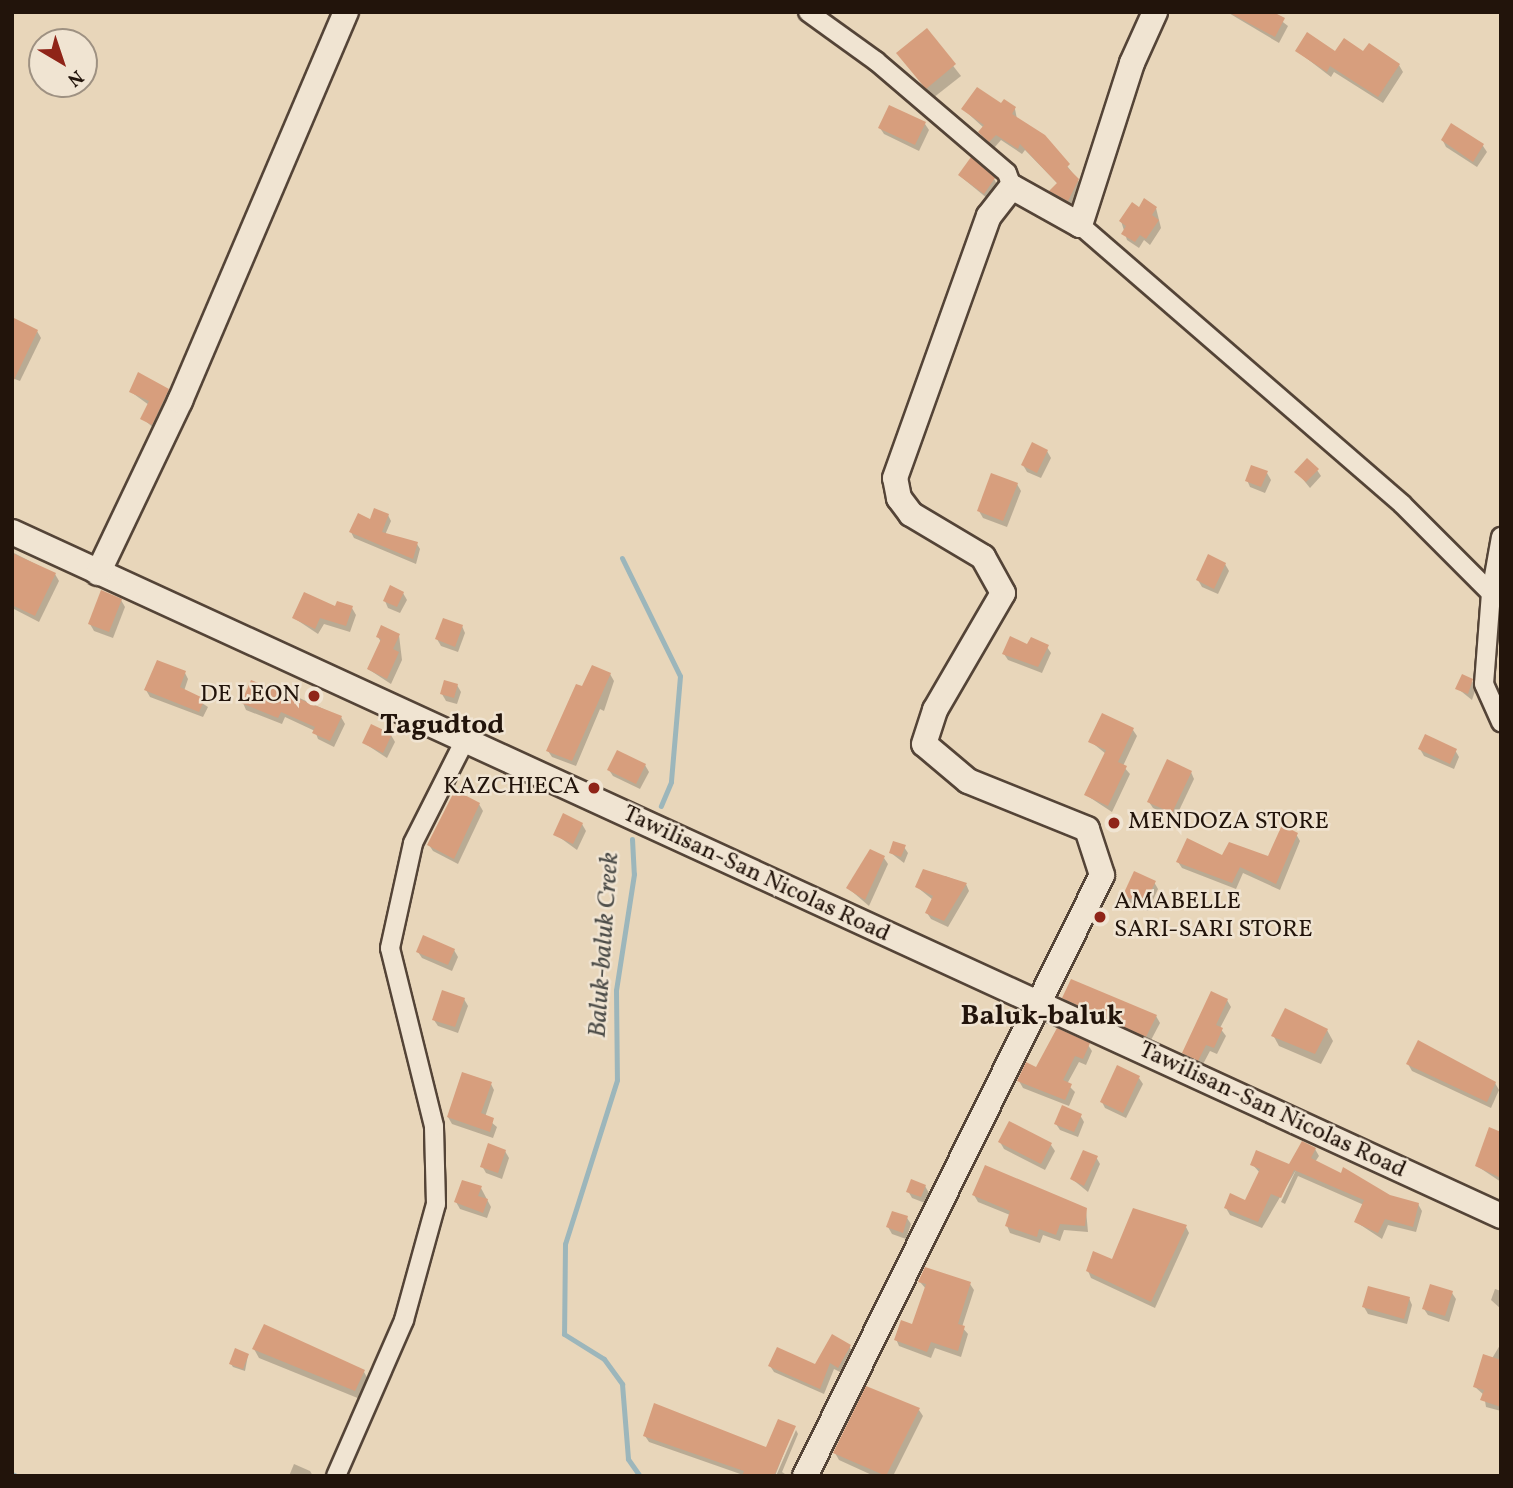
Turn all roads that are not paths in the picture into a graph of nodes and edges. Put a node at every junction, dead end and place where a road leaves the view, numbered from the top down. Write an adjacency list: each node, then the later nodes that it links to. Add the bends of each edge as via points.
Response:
1 (346, 12): 8 (street, via 180,401)
2 (808, 12): 4 (street, via 886,69 1007,173)
3 (1155, 12): 5 (street, via 1132,63)
4 (1012, 187): 5 (street); 12 (street, via 989,216 895,478 899,498 911,514 984,557 1003,593 935,710 924,744 968,781 1087,829 1101,875)
5 (1080, 225): 9 (street, via 1402,504)
6 (12, 532): 8 (street, Tawilisan-San Nicolas Road)
7 (1501, 537): 9 (street)
8 (99, 573): 11 (street, Tawilisan-San Nicolas Road)
9 (1492, 593): 10 (street, via 1484,684)
10 (1501, 722)
11 (464, 742): 12 (street, Tawilisan-San Nicolas Road); 14 (street, via 413,843 390,948 434,1126 436,1204 404,1320)
12 (1041, 1005): 13 (street, Tawilisan-San Nicolas Road); 15 (street)
13 (1501, 1216)
14 (336, 1476)
15 (805, 1476)

